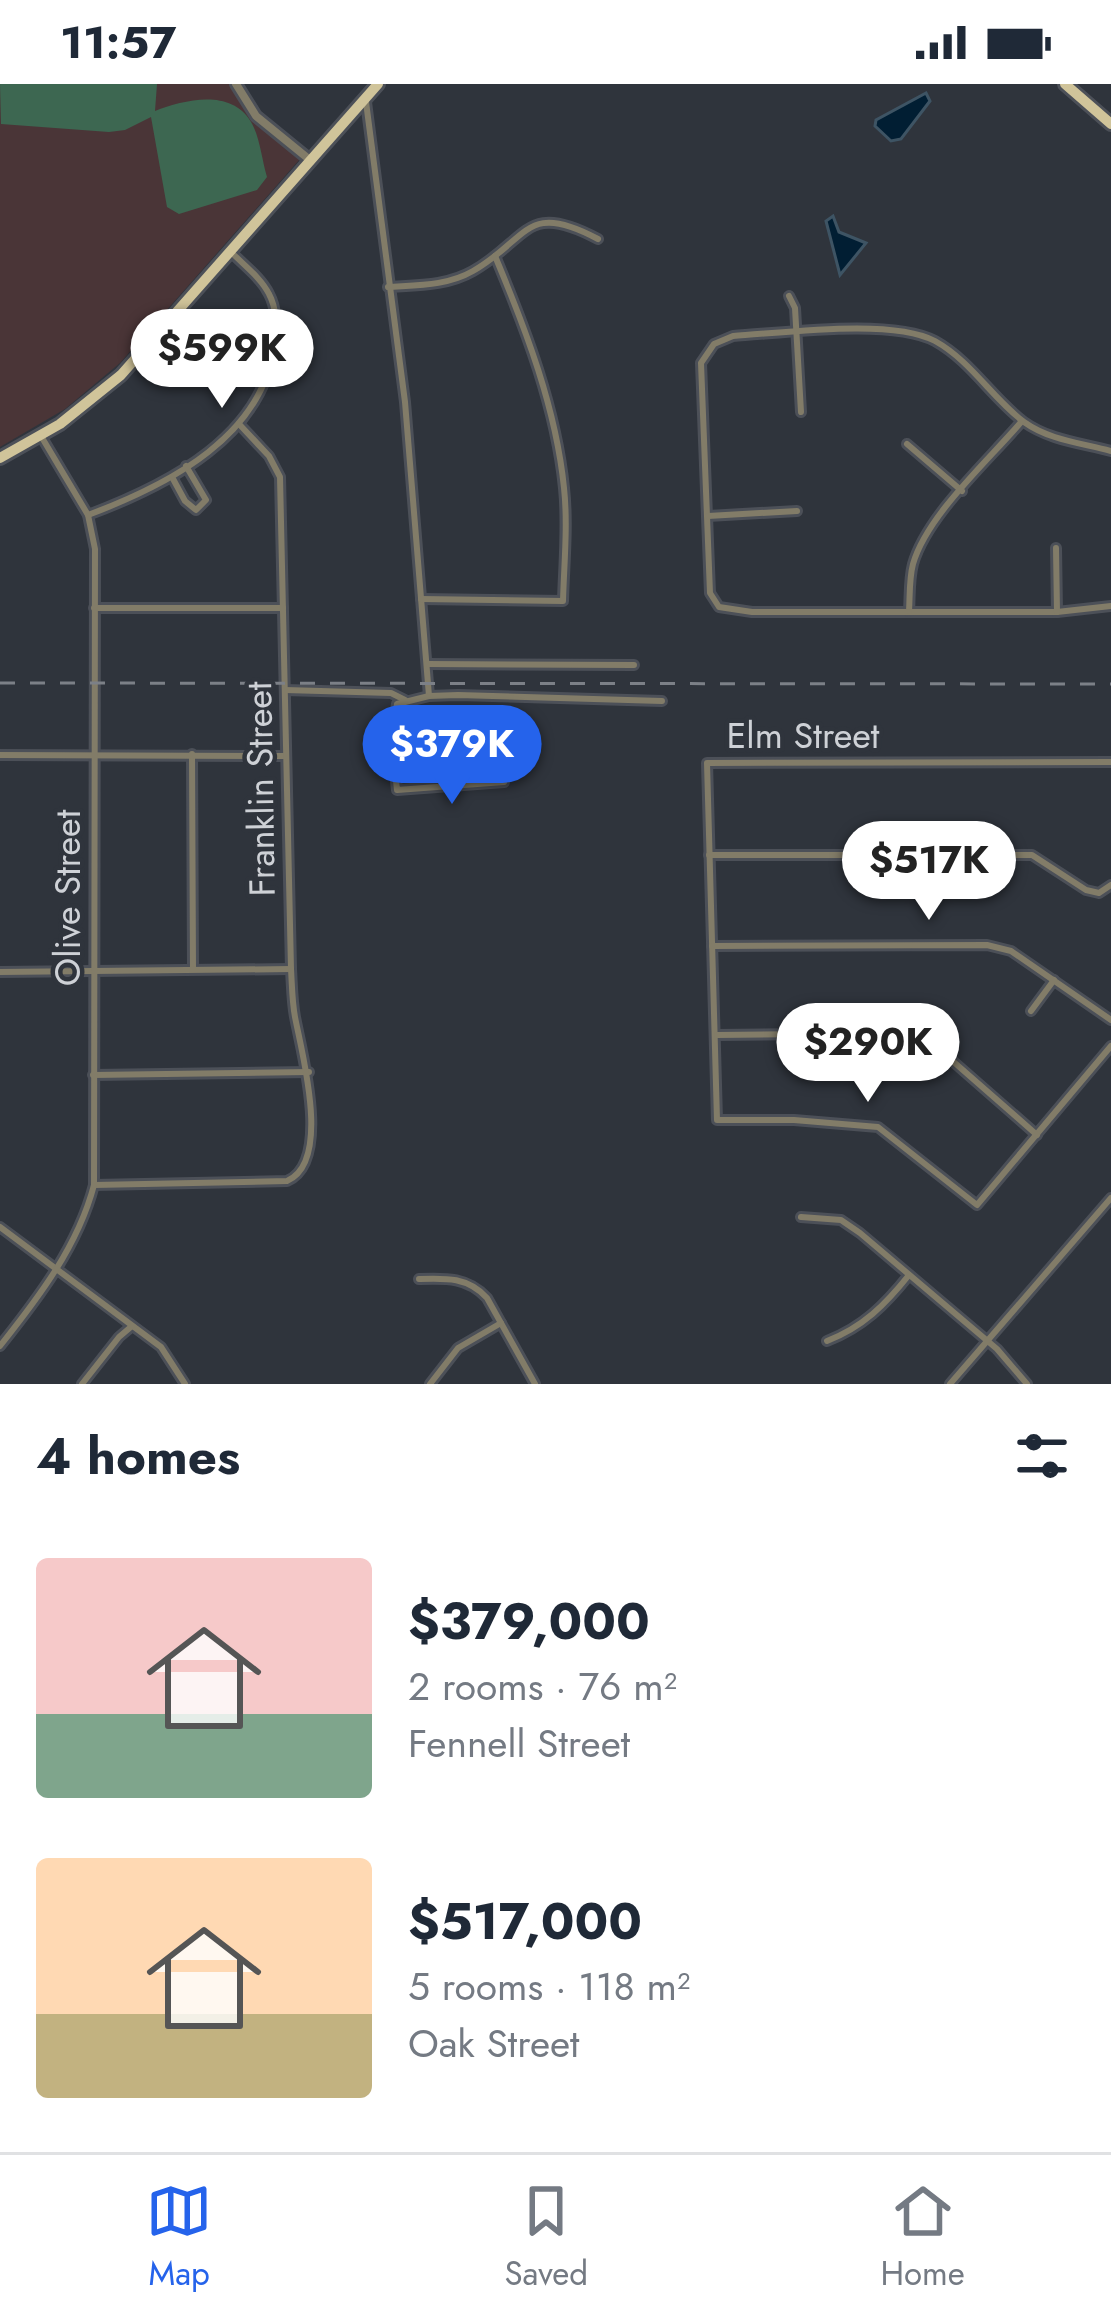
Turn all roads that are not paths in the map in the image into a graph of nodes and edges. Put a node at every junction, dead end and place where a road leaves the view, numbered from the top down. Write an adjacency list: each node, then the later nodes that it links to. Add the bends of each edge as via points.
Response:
1 (236, 84): 6 (street, via 256,116)
2 (378, 84): 4 (main road)
3 (1065, 84): 5 (main road)
4 (366, 98): 6 (main road); 10 (street)
5 (1109, 118)
6 (311, 161): 8 (main road)
7 (598, 239): 9 (street, via 559,220 525,230)
8 (232, 253): 15 (street, via 266,288 275,321 268,377); 16 (main road, via 121,375)
9 (495, 256): 10 (street, via 458,278); 27 (street, via 529,337 555,437 564,489 563,601)
10 (388, 287): 27 (street)
11 (790, 296): 12 (street)
12 (797, 332): 13 (street); 14 (street, via 898,330 933,340); 25 (street, via 733,336 714,344 701,363)
13 (801, 412)
14 (1022, 421): 18 (street); 22 (street)
15 (239, 424): 20 (street); 30 (street, Franklin Street, via 280,477)
16 (41, 436): 19 (main road); 24 (street, Olive Street)
17 (907, 444): 22 (street)
18 (1111, 451)
19 (0, 458)
20 (186, 466): 21 (street); 21 (street, via 206,500 196,510)
21 (172, 477): 24 (street)
22 (962, 491): 31 (street, via 920,547)
23 (797, 511): 25 (street)
24 (88, 515): 29 (street, Olive Street)
25 (708, 516): 31 (street, via 710,593 718,607)
26 (1057, 548): 32 (street)
27 (421, 599): 33 (street)
28 (1111, 606): 32 (street)
29 (93, 608): 30 (street); 41 (street, Olive Street)
30 (283, 608): 35 (street, Franklin Street)
31 (909, 611): 32 (street)
32 (1057, 612)
33 (428, 664): 34 (street); 36 (street)
34 (634, 664)
35 (285, 690): 37 (street); 42 (street, Franklin Street)
36 (429, 696): 37 (street); 38 (street)
37 (405, 700): 44 (street, via 393,716 398,790)
38 (662, 701)
39 (192, 754): 41 (street); 42 (street); 48 (street)
40 (0, 755): 41 (street)
41 (94, 755): 50 (street, Olive Street)
42 (286, 756): 49 (street, Franklin Street)
43 (1111, 762): 45 (street, Elm Street, via 707,763)
44 (504, 782)
45 (710, 856): 46 (street, via 1031,855 1087,890); 47 (street, Elm Street)
46 (1111, 885)
47 (712, 946): 52 (street, via 987,946 1011,951); 55 (street, Elm Street)
48 (194, 968): 49 (street); 50 (street)
49 (291, 968): 57 (street, Franklin Street)
50 (94, 970): 51 (street); 58 (street, Olive Street)
51 (0, 972)
52 (1054, 980): 53 (street); 54 (street)
53 (1031, 1011)
54 (1111, 1020)
55 (717, 1035): 59 (street, via 909,1034 932,1042); 59 (street, Elm Street, via 717,1120 878,1127 977,1205)
56 (1111, 1046): 59 (street)
57 (309, 1072): 58 (street); 60 (street, Franklin Street, via 309,1155 298,1177)
58 (93, 1075): 60 (street, Olive Street)
59 (1037, 1135)
60 (94, 1185): 64 (street, Olive Street)
61 (1111, 1198): 69 (street)
62 (801, 1217): 65 (street, via 842,1220)
63 (0, 1227): 64 (street)
64 (59, 1268): 68 (street); 71 (street, Olive Street)
65 (908, 1275): 69 (street); 70 (street, via 869,1319)
66 (419, 1279): 67 (street, via 469,1282)
67 (501, 1323): 74 (street, via 458,1348); 75 (street)
68 (132, 1326): 72 (street); 73 (street, via 161,1347)
69 (986, 1340): 76 (street); 77 (street)
70 (827, 1341)
71 (0, 1346)
72 (82, 1384)
73 (184, 1384)
74 (430, 1384)
75 (535, 1384)
76 (950, 1384)
77 (1027, 1384)

